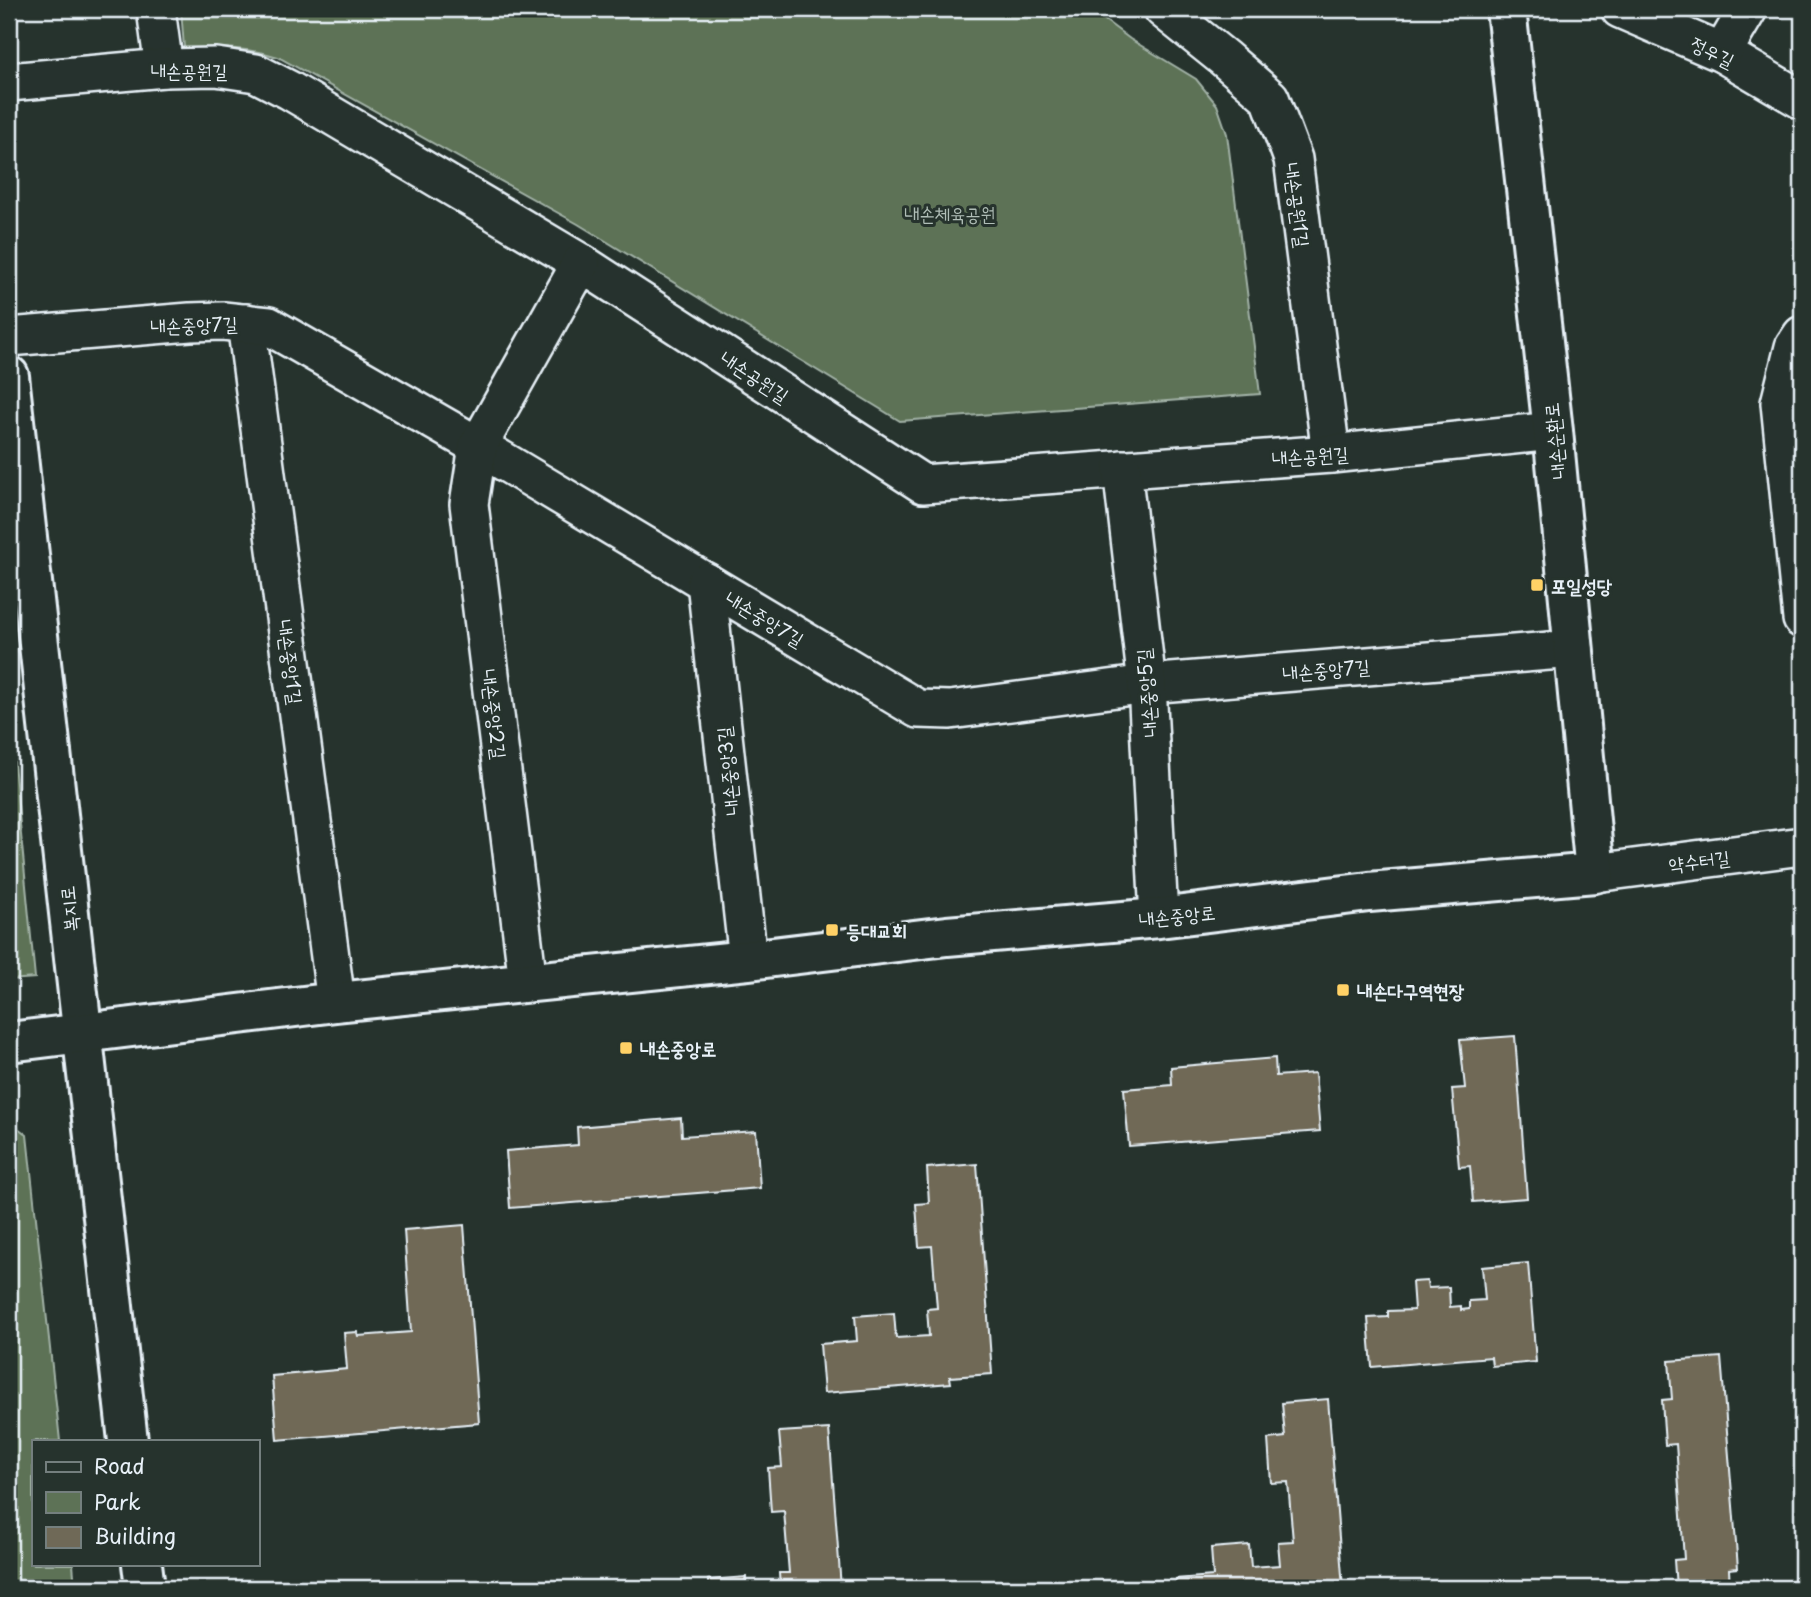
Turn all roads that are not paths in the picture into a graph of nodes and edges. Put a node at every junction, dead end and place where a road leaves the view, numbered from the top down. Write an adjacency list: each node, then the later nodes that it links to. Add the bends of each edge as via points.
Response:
1 (156, 9): 7 (street)
2 (1163, 9): 17 (street, 내손공원1길, via 1270,98 1282,126 1293,159)
3 (1506, 9): 15 (street, 내손순환로)
4 (1620, 9): 6 (street, 정우길)
5 (1748, 9): 6 (street)
6 (1722, 53): 9 (street, 정우길)
7 (164, 68): 8 (street, 내손공원길); 10 (street, 내손공원길, via 216,67 256,73)
8 (9, 82)
9 (1802, 100)
10 (581, 263): 16 (street); 18 (street, 내손공원길, via 923,484)
11 (246, 323): 13 (street, 내손중앙7길, via 190,322); 16 (street, 내손중앙7길, via 269,326); 28 (street, 내손중앙1길)
12 (1802, 335): 20 (street, via 1794,347 1780,403)
13 (9, 337)
14 (9, 376): 29 (street, 복지로)
15 (1553, 431): 17 (street, 내손공원길); 21 (street, 내손순환로)
16 (478, 446): 19 (street, 내손중앙7길); 27 (street, 내손중앙2길, via 469,504)
17 (1331, 454): 18 (street, 내손공원길)
18 (1122, 469): 22 (street, 내손중앙5길)
19 (706, 582): 22 (street, 내손중앙7길, via 918,709 950,710); 26 (street, 내손중앙3길)
20 (1802, 619)
21 (1574, 649): 22 (street, 내손중앙7길); 24 (street, 내손순환로)
22 (1147, 684): 25 (street, 내손중앙5길)
23 (1802, 846): 24 (street, 약수터길)
24 (1595, 873): 25 (street, 내손중앙로, via 1369,892)
25 (1159, 918): 26 (street, 내손중앙로, via 947,936)
26 (748, 960): 27 (street, 내손중앙로)
27 (527, 982): 28 (street, 내손중앙로)
28 (336, 1002): 29 (street, 내손중앙로)
29 (82, 1033): 30 (street, 내손중앙로); 31 (street, 복지로)
30 (9, 1042)
31 (128, 1440)
32 (142, 1566): 33 (street)
33 (145, 1588)

